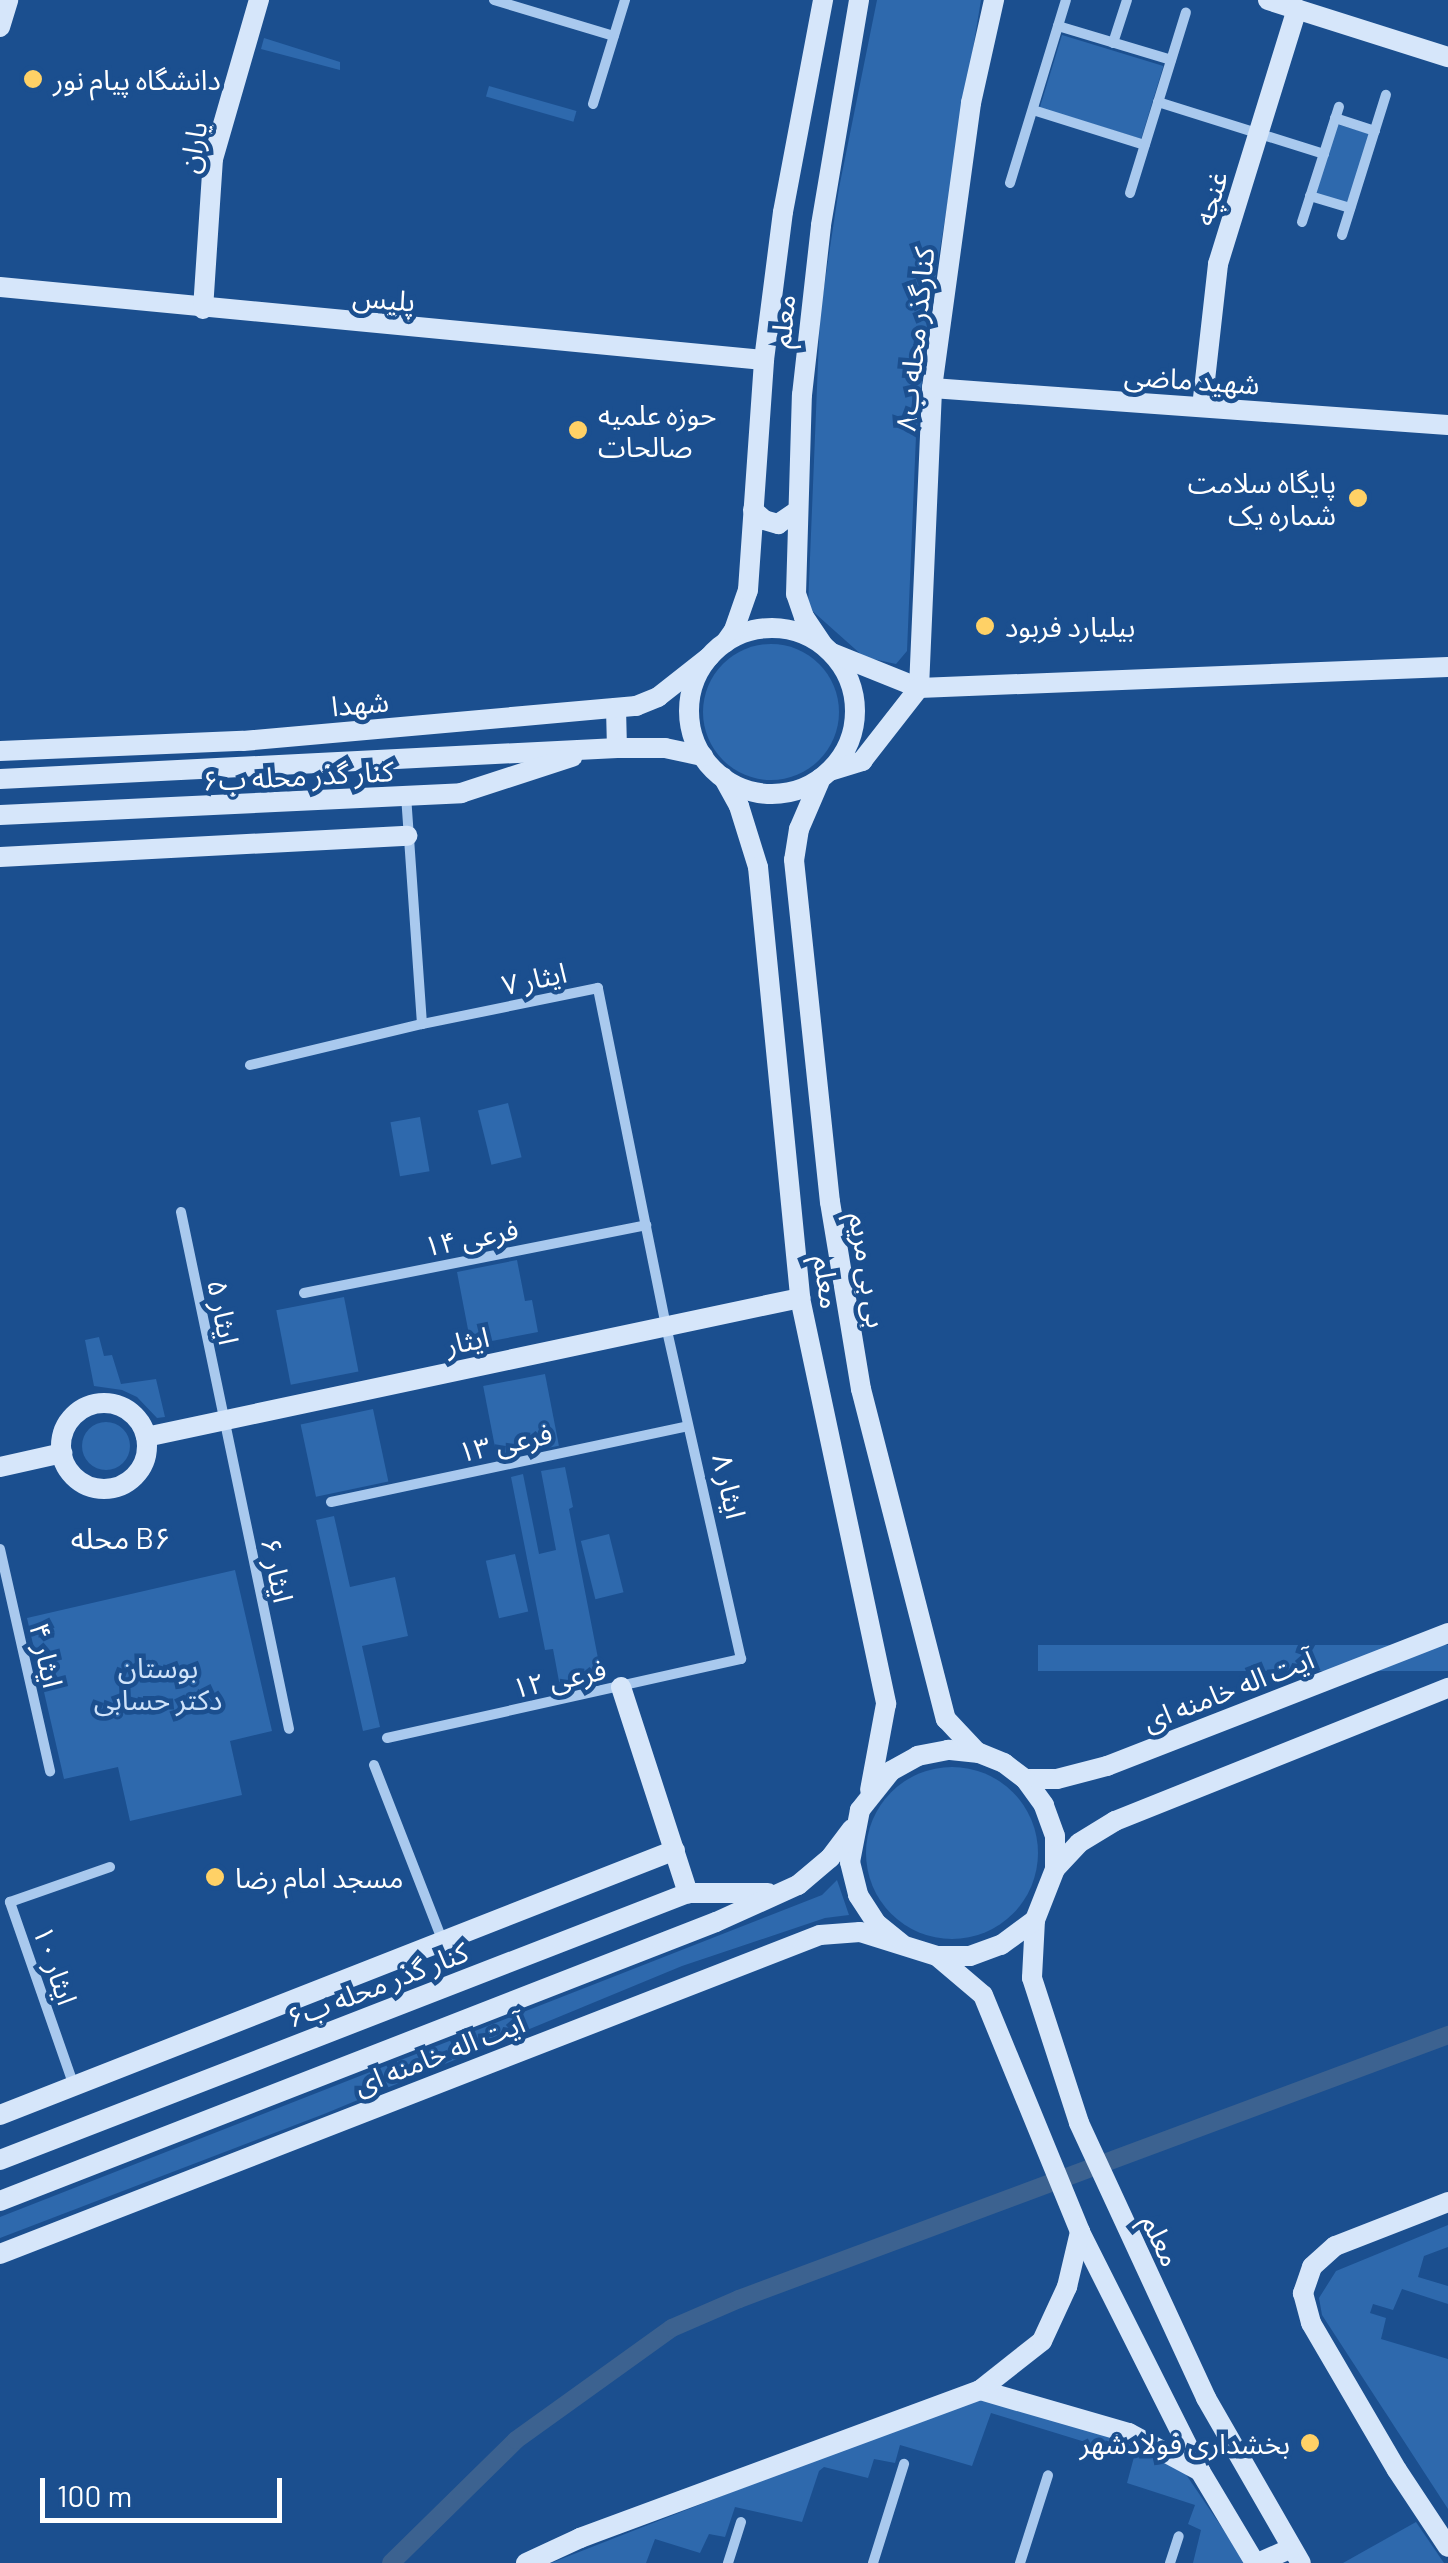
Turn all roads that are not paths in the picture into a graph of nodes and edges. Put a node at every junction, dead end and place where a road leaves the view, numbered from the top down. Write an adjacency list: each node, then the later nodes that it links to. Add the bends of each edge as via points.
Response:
1 (8, 0): 14 (main road)
2 (259, 0): 34 (main road, یاران, via 214,159)
3 (494, 0): 15 (street)
4 (625, 0): 15 (street)
5 (822, 0): 35 (main road, معلم)
6 (859, 0): 40 (main road, معلم, via 811,304)
7 (994, 0): 36 (main road, کنارگذر محله ب۸, via 971,103)
8 (1066, 0): 13 (street)
9 (1127, 0): 16 (street)
10 (1268, 0): 11 (main road)
11 (1297, 9): 17 (main road); 24 (main road, غنچه)
12 (1186, 12): 18 (street)
13 (1058, 26): 16 (street); 22 (street)
14 (0, 27)
15 (614, 36): 21 (street)
16 (1113, 43): 18 (street)
17 (1448, 56)
18 (1171, 60): 20 (street)
19 (1386, 94): 23 (street)
20 (1158, 102): 24 (street); 25 (street)
21 (592, 104)
22 (1033, 110): 25 (street); 27 (street)
23 (1374, 130): 26 (street, via 1337,113); 30 (street)
24 (1259, 134): 26 (street); 37 (main road, غنچه, via 1218,264)
25 (1145, 144): 28 (street)
26 (1324, 154): 29 (street)
27 (1010, 183)
28 (1130, 193)
29 (1310, 196): 30 (street); 31 (street)
30 (1350, 208): 32 (street)
31 (1302, 222)
32 (1342, 235)
33 (0, 287): 34 (main road, پلیس)
34 (204, 310): 35 (main road, پلیس)
35 (764, 360): 39 (main road, معلم)
36 (932, 388): 37 (main road, شهید ماضی); 44 (main road, کنارگذر محله ب۸)
37 (1202, 408): 38 (main road, شهید ماضی)
38 (1448, 425)
39 (753, 510): 40 (main road, via 778,524); 42 (main road, معلم, via 748,590)
40 (797, 511): 41 (main road, معلم, via 796,594 804,618)
41 (828, 649): 42 (main road, via 804,634 764,628); 44 (main road); 51 (main road, via 851,687 854,726)
42 (717, 650): 45 (main road, شهدا, via 658,697); 50 (main road, via 694,685 690,716)
43 (1448, 667): 44 (main road)
44 (918, 688): 51 (main road, via 862,761)
45 (616, 708): 46 (main road); 48 (main road, شهدا, via 243,741)
46 (617, 748): 47 (main road, شهدا); 50 (main road, شهدا)
47 (592, 749): 53 (main road, شهدا); 55 (main road, کنار گذر محله ب۶, via 461,793)
48 (26, 750): 49 (main road, شهدا); 53 (main road)
49 (0, 752)
50 (703, 756): 52 (main road)
51 (825, 774): 52 (main road, via 782,794 741,788); 59 (main road, بی بی مریم, via 799,829)
52 (722, 777): 60 (main road, معلم)
53 (26, 778): 54 (main road, شهدا)
54 (0, 779)
55 (406, 798): 56 (main road, کنار گذر محله ب۶); 57 (street)
56 (0, 816)
57 (407, 836): 58 (main road); 61 (street)
58 (0, 857)
59 (794, 860): 60 (main road, via 769,859); 81 (main road, بی بی مریم, via 830,1202 861,1390 946,1719)
60 (758, 867): 66 (main road, معلم)
61 (422, 1024): 62 (street); 64 (street, ایثار ۷, via 598,988)
62 (250, 1065)
63 (181, 1212): 68 (street, ایثار ۵)
64 (646, 1224): 65 (street, فرعی ۱۴); 67 (street, ایثار ۷)
65 (304, 1293)
66 (800, 1298): 67 (main road, ایثار); 85 (main road, معلم, via 886,1704)
67 (666, 1326): 68 (main road, ایثار); 69 (street, ایثار ۸)
68 (223, 1420): 70 (main road, ایثار); 79 (street, ایثار ۶)
69 (688, 1426): 73 (street, فرعی ۱۳); 76 (street, ایثار ۸)
70 (146, 1437): 71 (main road, via 134,1416 100,1403 67,1425); 71 (main road, via 136,1476 112,1489 74,1477)
71 (62, 1453): 72 (main road)
72 (0, 1466)
73 (331, 1502)
74 (0, 1549): 83 (street, ایثار ۴)
75 (1448, 1633): 84 (main road, آیت اله خامنه ای, via 1107,1766)
76 (741, 1659): 77 (street, فرعی ۱۲)
77 (621, 1687): 80 (street, فرعی ۱۲); 87 (main road)
78 (1448, 1688): 89 (main road, via 1115,1822 1079,1843)
79 (289, 1729)
80 (387, 1738)
81 (979, 1753): 84 (main road); 85 (main road, via 918,1756)
82 (374, 1766): 93 (street)
83 (50, 1771)
84 (1025, 1779): 89 (main road, via 1055,1836)
85 (869, 1793): 86 (main road)
86 (853, 1828): 91 (main road, آیت اله خامنه ای, via 830,1858); 94 (main road, via 850,1862 858,1894 876,1923)
87 (674, 1850): 90 (main road); 93 (main road)
88 (110, 1867): 96 (street, ایثار ۱۰, via 10,1902)
89 (1055, 1869): 92 (main road)
90 (688, 1893): 91 (main road, کنار گذر محله ب۶); 98 (main road, کنار گذر محله ب۶)
91 (780, 1893): 99 (main road, آیت اله خامنه ای)
92 (1035, 1920): 95 (main road, via 1001,1945 970,1956); 110 (main road, معلم, via 1032,1978 1079,2122 1206,2398)
93 (442, 1942): 96 (main road)
94 (902, 1944): 95 (main road); 102 (main road, آیت اله خامنه ای, via 860,1932 820,1935)
95 (937, 1956): 101 (main road, via 983,1995)
96 (74, 2087): 97 (main road)
97 (0, 2115)
98 (0, 2160)
99 (0, 2202)
100 (1448, 2202): 109 (main road, via 1336,2246 1312,2267 1303,2294 1310,2324)
101 (1080, 2232): 103 (main road, via 1068,2288 1042,2341); 105 (main road)
102 (0, 2254)
103 (980, 2390): 105 (main road, via 1130,2433); 111 (main road)
104 (904, 2464): 113 (street)
105 (1200, 2471): 116 (main road)
106 (1048, 2474): 114 (street)
107 (741, 2522): 112 (street)
108 (1179, 2536): 115 (street)
109 (1448, 2547)
110 (1296, 2555): 116 (main road)
111 (526, 2563)
112 (728, 2563)
113 (872, 2563)
114 (1020, 2563)
115 (1170, 2563)
116 (1257, 2563)

